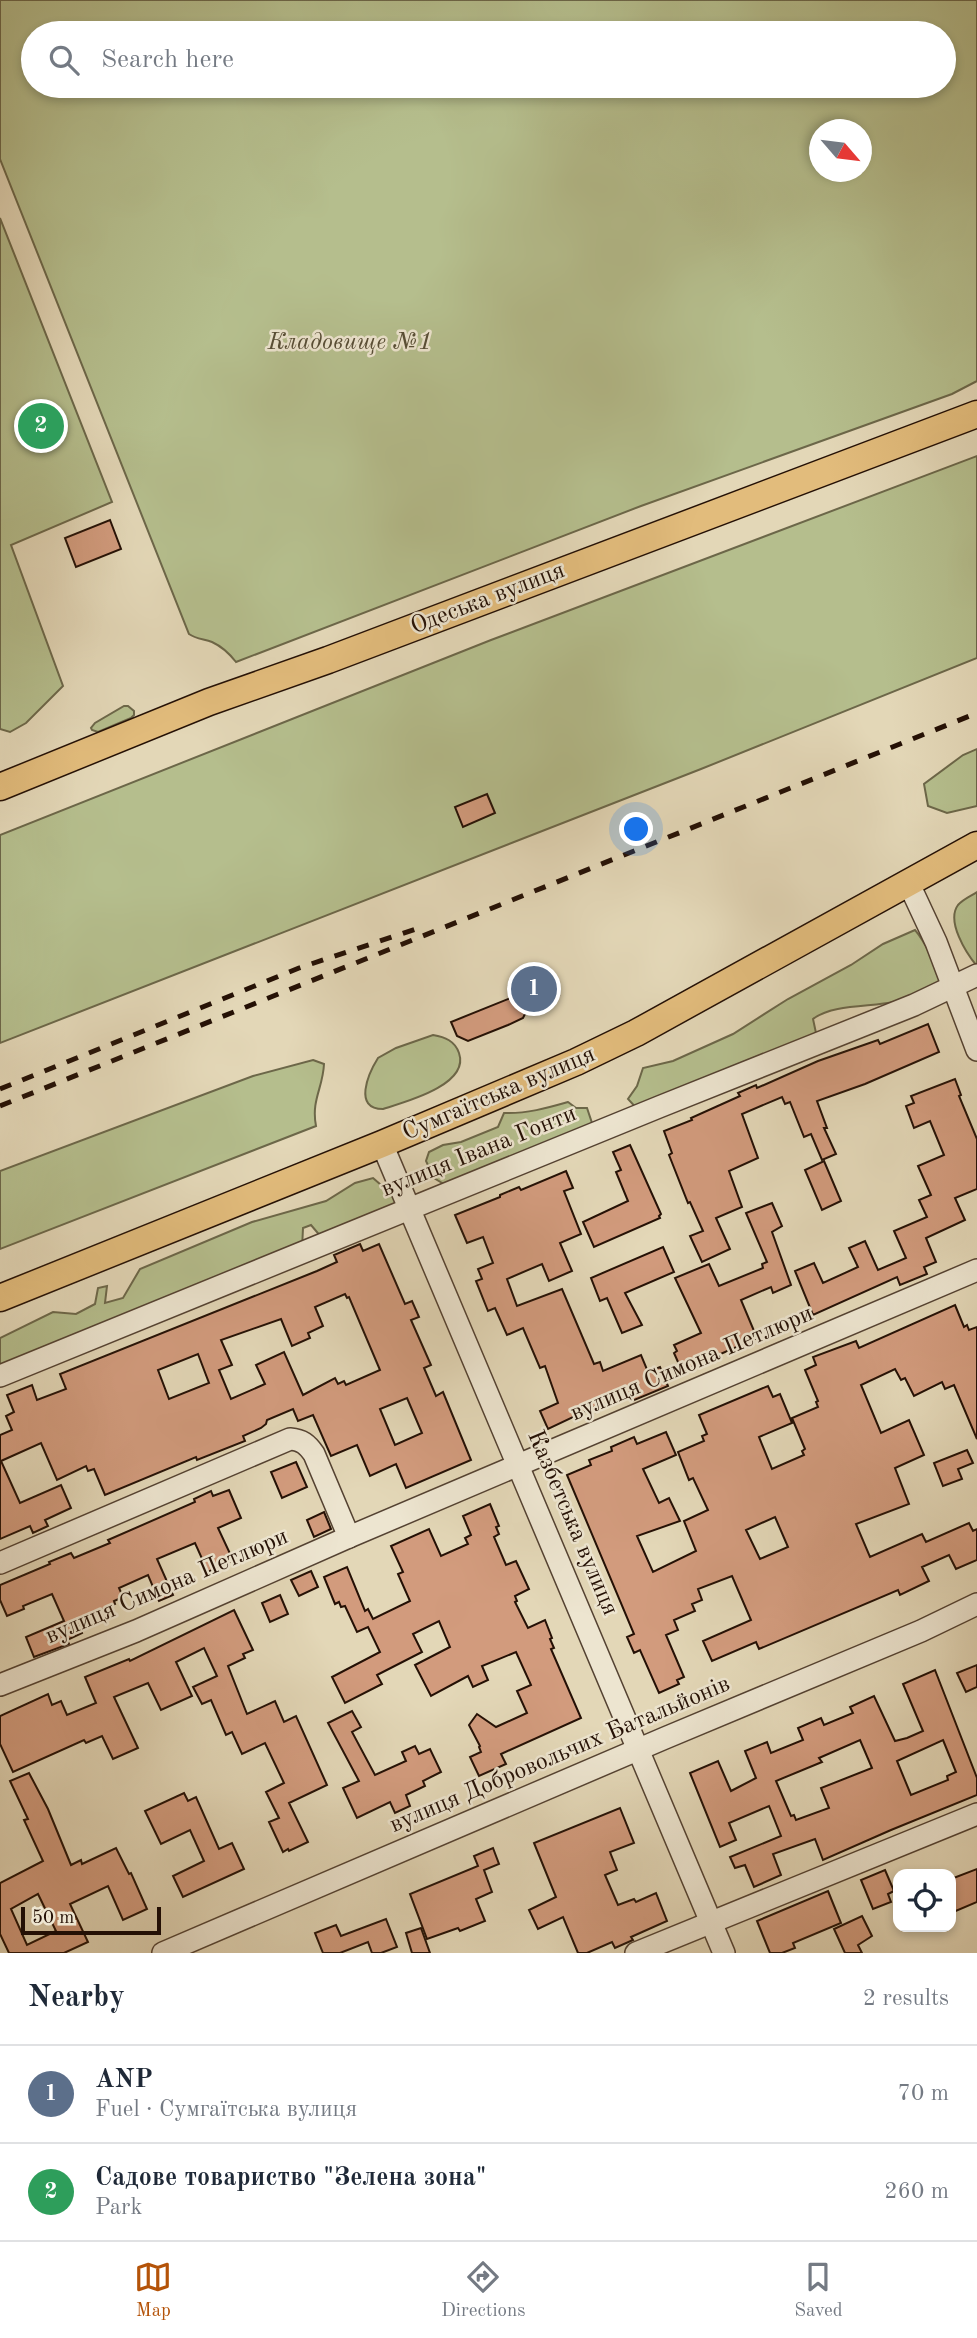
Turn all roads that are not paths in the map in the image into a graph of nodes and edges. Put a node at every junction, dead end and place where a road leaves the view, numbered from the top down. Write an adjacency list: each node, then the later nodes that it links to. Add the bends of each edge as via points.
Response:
1 (977, 414): 2 (main road, Одеська вулиця, via 209,702)
2 (0, 787)
3 (977, 845): 4 (main road, Сумгаїтська вулиця)
4 (908, 882): 6 (street); 8 (main road, Сумгаїтська вулиця, via 636,1033)
5 (977, 975): 6 (street, вулиця Івана Гонти)
6 (953, 987): 7 (street); 9 (street, вулиця Івана Гонти)
7 (977, 1050)
8 (382, 1144): 9 (street, Казбетська вулиця); 11 (main road, Сумгаїтська вулиця)
9 (411, 1209): 12 (street, вулиця Івана Гонти); 13 (street, Казбетська вулиця)
10 (977, 1270): 13 (street, вулиця Симона Петлюри)
11 (0, 1298)
12 (0, 1376)
13 (520, 1466): 14 (street, вулиця Симона Петлюри); 18 (street, Казбетська вулиця)
14 (349, 1538): 15 (street, via 314,1454 300,1440 290,1439); 17 (street, вулиця Симона Петлюри, via 148,1626)
15 (0, 1563)
16 (977, 1604): 18 (street, вулиця Добровольчих Батальйонів)
17 (2, 1679)
18 (639, 1749): 20 (street, Казбетська вулиця); 21 (street, вулиця Добровольчих Батальйонів)
19 (977, 1814): 20 (street)
20 (711, 1923): 22 (street); 23 (street, Казбетська вулиця)
21 (163, 1953)
22 (636, 1953)
23 (723, 1953)

